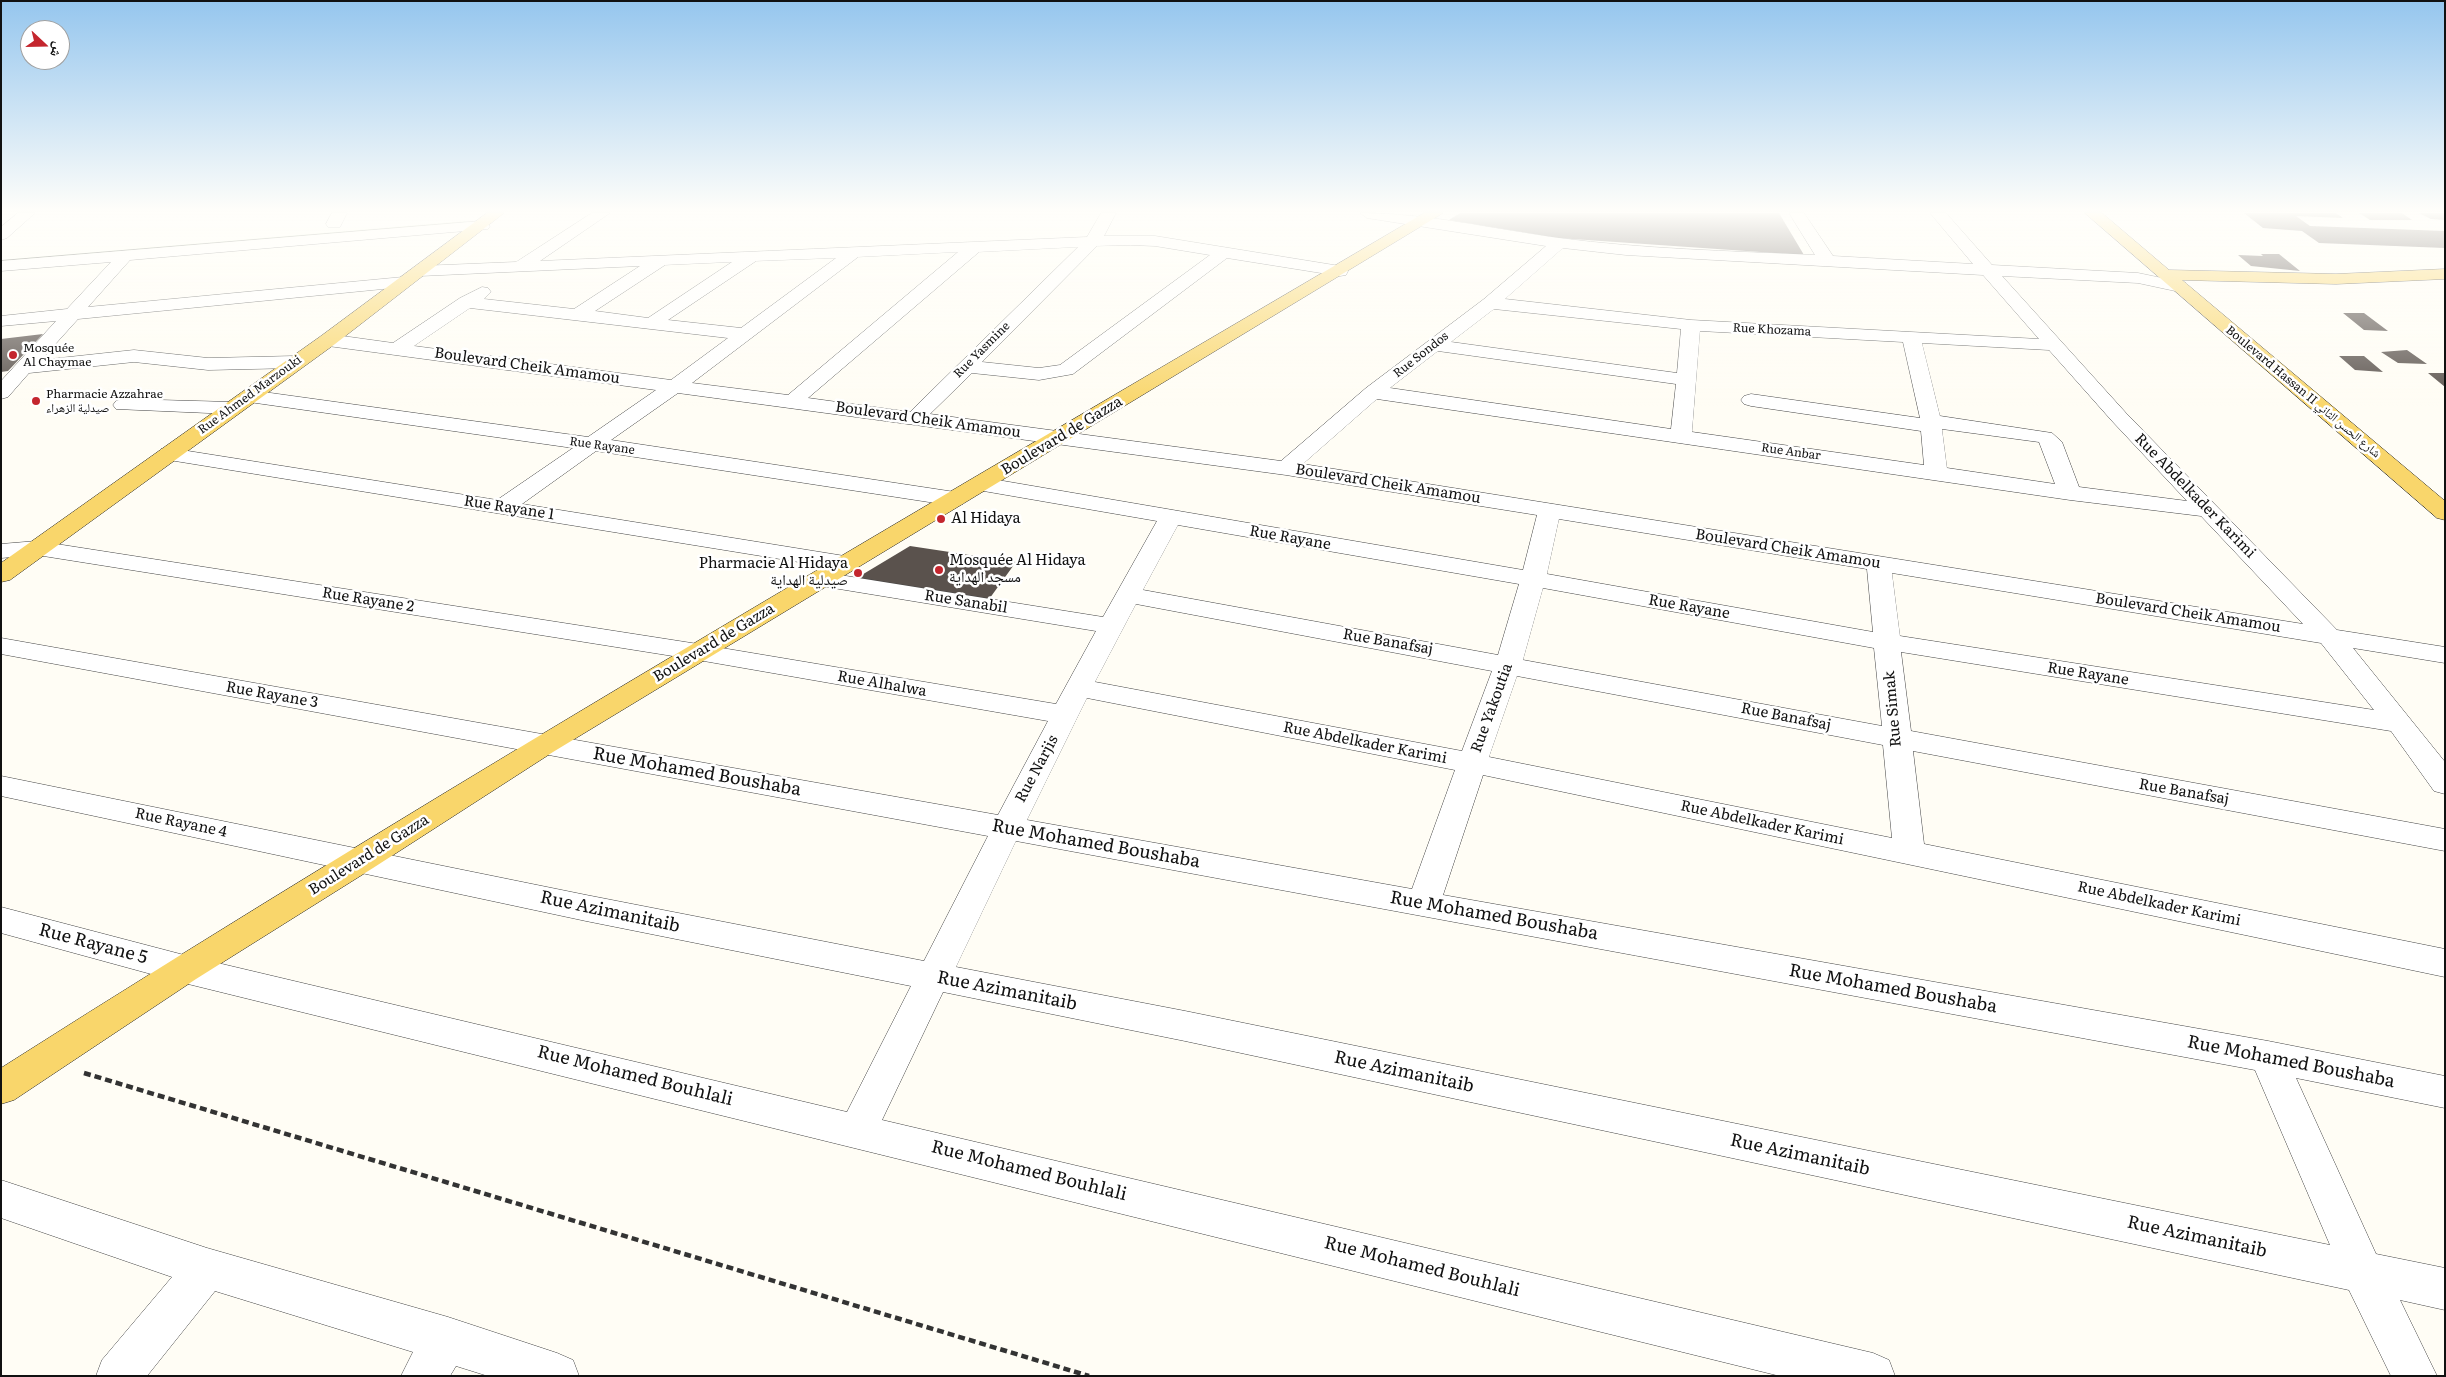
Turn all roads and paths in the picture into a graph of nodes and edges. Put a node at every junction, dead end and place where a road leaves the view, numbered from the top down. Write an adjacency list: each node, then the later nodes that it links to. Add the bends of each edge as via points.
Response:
1 (106, 277): 24 (street)
2 (410, 277): 19 (main road, Rue Ahmed Marzouki)
3 (504, 277): 22 (street)
4 (635, 277): 25 (street)
5 (720, 277): 27 (street)
6 (820, 277): 29 (street)
7 (939, 277): 43 (street)
8 (1055, 277): 36 (street, Rue Yasmine)
9 (1190, 277): 36 (street, via 1066,370 1039,374)
10 (1329, 277): 48 (main road, Boulevard de Gazza)
11 (1520, 277): 23 (street, Rue Sondos)
12 (1994, 277): 33 (street, Rue Abdelkader Karimi)
13 (2124, 277): 18 (street)
14 (2144, 277): 18 (street)
15 (2167, 277): 20 (main road, Boulevard Hassan II شارع الحسن الثاني)
16 (2261, 277): 17 (main road)
17 (2374, 277)
18 (2138, 278): 20 (street)
19 (402, 282): 24 (street); 31 (main road, Rue Ahmed Marzouki)
20 (2180, 287): 21 (main road, via 2374,291); 60 (main road, Boulevard Hassan II شارع الحسن الثاني)
21 (2445, 288)
22 (466, 302): 25 (street); 34 (street)
23 (1490, 303): 28 (street, Rue Khozama); 32 (street, Rue Sondos)
24 (71, 315): 26 (street); 37 (street)
25 (577, 315): 27 (street)
26 (1, 321)
27 (650, 324): 29 (street)
28 (1691, 325): 30 (street, Rue Khozama); 38 (street)
29 (742, 334): 39 (street)
30 (1911, 338): 33 (street, Rue Khozama); 47 (street, via 1922,371)
31 (328, 340): 34 (street, Boulevard Cheik Amamou); 35 (main road, Rue Ahmed Marzouki)
32 (1434, 345): 38 (street); 40 (street, Rue Sondos)
33 (2055, 345): 59 (street, Rue Abdelkader Karimi)
34 (398, 348): 39 (street, Boulevard Cheik Amamou)
35 (295, 362): 37 (street, via 208,364 134,356); 44 (main road, Rue Ahmed Marzouki)
36 (965, 366): 46 (street, Rue Yasmine)
37 (24, 368): 41 (street)
38 (1686, 380): 49 (street)
39 (675, 386): 43 (street, Boulevard Cheik Amamou); 50 (street)
40 (1374, 392): 49 (street, Rue Anbar); 52 (street, Rue Sondos)
41 (1, 393)
42 (1751, 400): 47 (street)
43 (793, 401): 46 (street, Boulevard Cheik Amamou)
44 (241, 402): 45 (street, Rue Rayane); 50 (street, Rue Rayane); 51 (main road, Rue Ahmed Marzouki)
45 (123, 405)
46 (914, 419): 48 (street, Boulevard Cheik Amamou)
47 (1932, 423): 53 (street); 55 (street, via 2044,437 2051,442)
48 (1059, 437): 52 (street, Boulevard Cheik Amamou); 54 (main road, Boulevard de Gazza)
49 (1681, 437): 53 (street, Rue Anbar)
50 (592, 444): 56 (street, Rue Rayane); 57 (street)
51 (169, 454): 57 (street, Rue Rayane 1); 62 (main road, Rue Ahmed Marzouki)
52 (1286, 468): 58 (street, Boulevard Cheik Amamou)
53 (1936, 472): 55 (street, Rue Anbar)
54 (980, 484): 56 (main road, Boulevard de Gazza); 61 (street, Rue Rayane)
55 (2070, 492): 59 (street, Rue Anbar)
56 (955, 499): 64 (main road, Boulevard de Gazza)
57 (502, 506): 64 (street, Rue Rayane 1)
58 (1550, 510): 65 (street, Boulevard Cheik Amamou); 68 (street, Rue Yakoutia)
59 (2208, 510): 71 (street, Rue Abdelkader Karimi)
60 (2445, 514)
61 (1170, 518): 68 (street, Rue Rayane); 69 (street, Rue Narjis)
62 (38, 548): 63 (street, Rue Rayane 2); 66 (main road, Rue Ahmed Marzouki); 74 (street, Rue Rayane 2)
63 (1, 551)
64 (848, 563): 67 (main road, Boulevard de Gazza)
65 (1879, 564): 71 (street, Boulevard Cheik Amamou); 72 (street, Rue Simak)
66 (1, 575)
67 (821, 579): 70 (street, Rue Sanabil); 74 (main road, Boulevard de Gazza)
68 (1534, 579): 72 (street, Rue Rayane); 76 (street, Rue Yakoutia)
69 (1128, 594): 70 (street, Rue Narjis); 76 (street, Rue Banafsaj)
70 (1111, 626): 77 (street, Rue Narjis)
71 (2329, 636): 75 (street, Boulevard Cheik Amamou); 79 (street, Rue Abdelkader Karimi)
72 (1887, 642): 79 (street, Rue Rayane); 80 (street, Rue Simak)
73 (1, 646): 81 (street, Rue Rayane 3)
74 (698, 652): 78 (street, Rue Alhalwa); 81 (main road, Boulevard de Gazza)
75 (2445, 655)
76 (1508, 664): 80 (street, Rue Banafsaj); 82 (street, Rue Yakoutia)
77 (1079, 688): 78 (street, Rue Narjis); 82 (street, Rue Abdelkader Karimi)
78 (1066, 715): 85 (street, Rue Narjis)
79 (2400, 723): 83 (street, Rue Abdelkader Karimi)
80 (1896, 738): 86 (street, Rue Banafsaj); 87 (street, Rue Simak)
81 (543, 745): 85 (street, Rue Mohamed Boushaba); 88 (main road, Boulevard de Gazza)
82 (1472, 763): 87 (street, Rue Abdelkader Karimi); 89 (street, Rue Yakoutia, via 1438,854)
83 (2445, 784)
84 (1, 786): 88 (street, Rue Rayane 4)
85 (1006, 828): 89 (street, Rue Mohamed Boushaba); 93 (street, Rue Narjis)
86 (2445, 840)
87 (1909, 853): 91 (street, Rue Abdelkader Karimi)
88 (362, 860): 92 (main road, Boulevard de Gazza); 93 (street, Rue Azimanitaib)
89 (1424, 904): 94 (street, Rue Mohamed Boushaba)
90 (1, 920): 92 (street, Rue Rayane 5)
91 (2445, 963)
92 (184, 969): 95 (main road, Boulevard de Gazza); 98 (street, Rue Mohamed Bouhlali)
93 (933, 977): 98 (street, Rue Narjis); 101 (street, Rue Azimanitaib, via 1214,1032)
94 (2268, 1057): 97 (street, Rue Mohamed Boushaba); 101 (street)
95 (46, 1061): 96 (main road, Boulevard de Gazza); 107 (path)
96 (4, 1083)
97 (2445, 1092)
98 (858, 1130): 108 (street, Rue Mohamed Bouhlali)
99 (2, 1201): 100 (street, via 54,1215)
100 (208, 1268): 103 (street); 104 (street)
101 (2363, 1272): 102 (street, Rue Azimanitaib); 109 (street)
102 (2445, 1290)
103 (448, 1339): 105 (street); 106 (street)
104 (118, 1376)
105 (423, 1376)
106 (557, 1376)
107 (1089, 1376)
108 (1873, 1376)
109 (2415, 1376)

